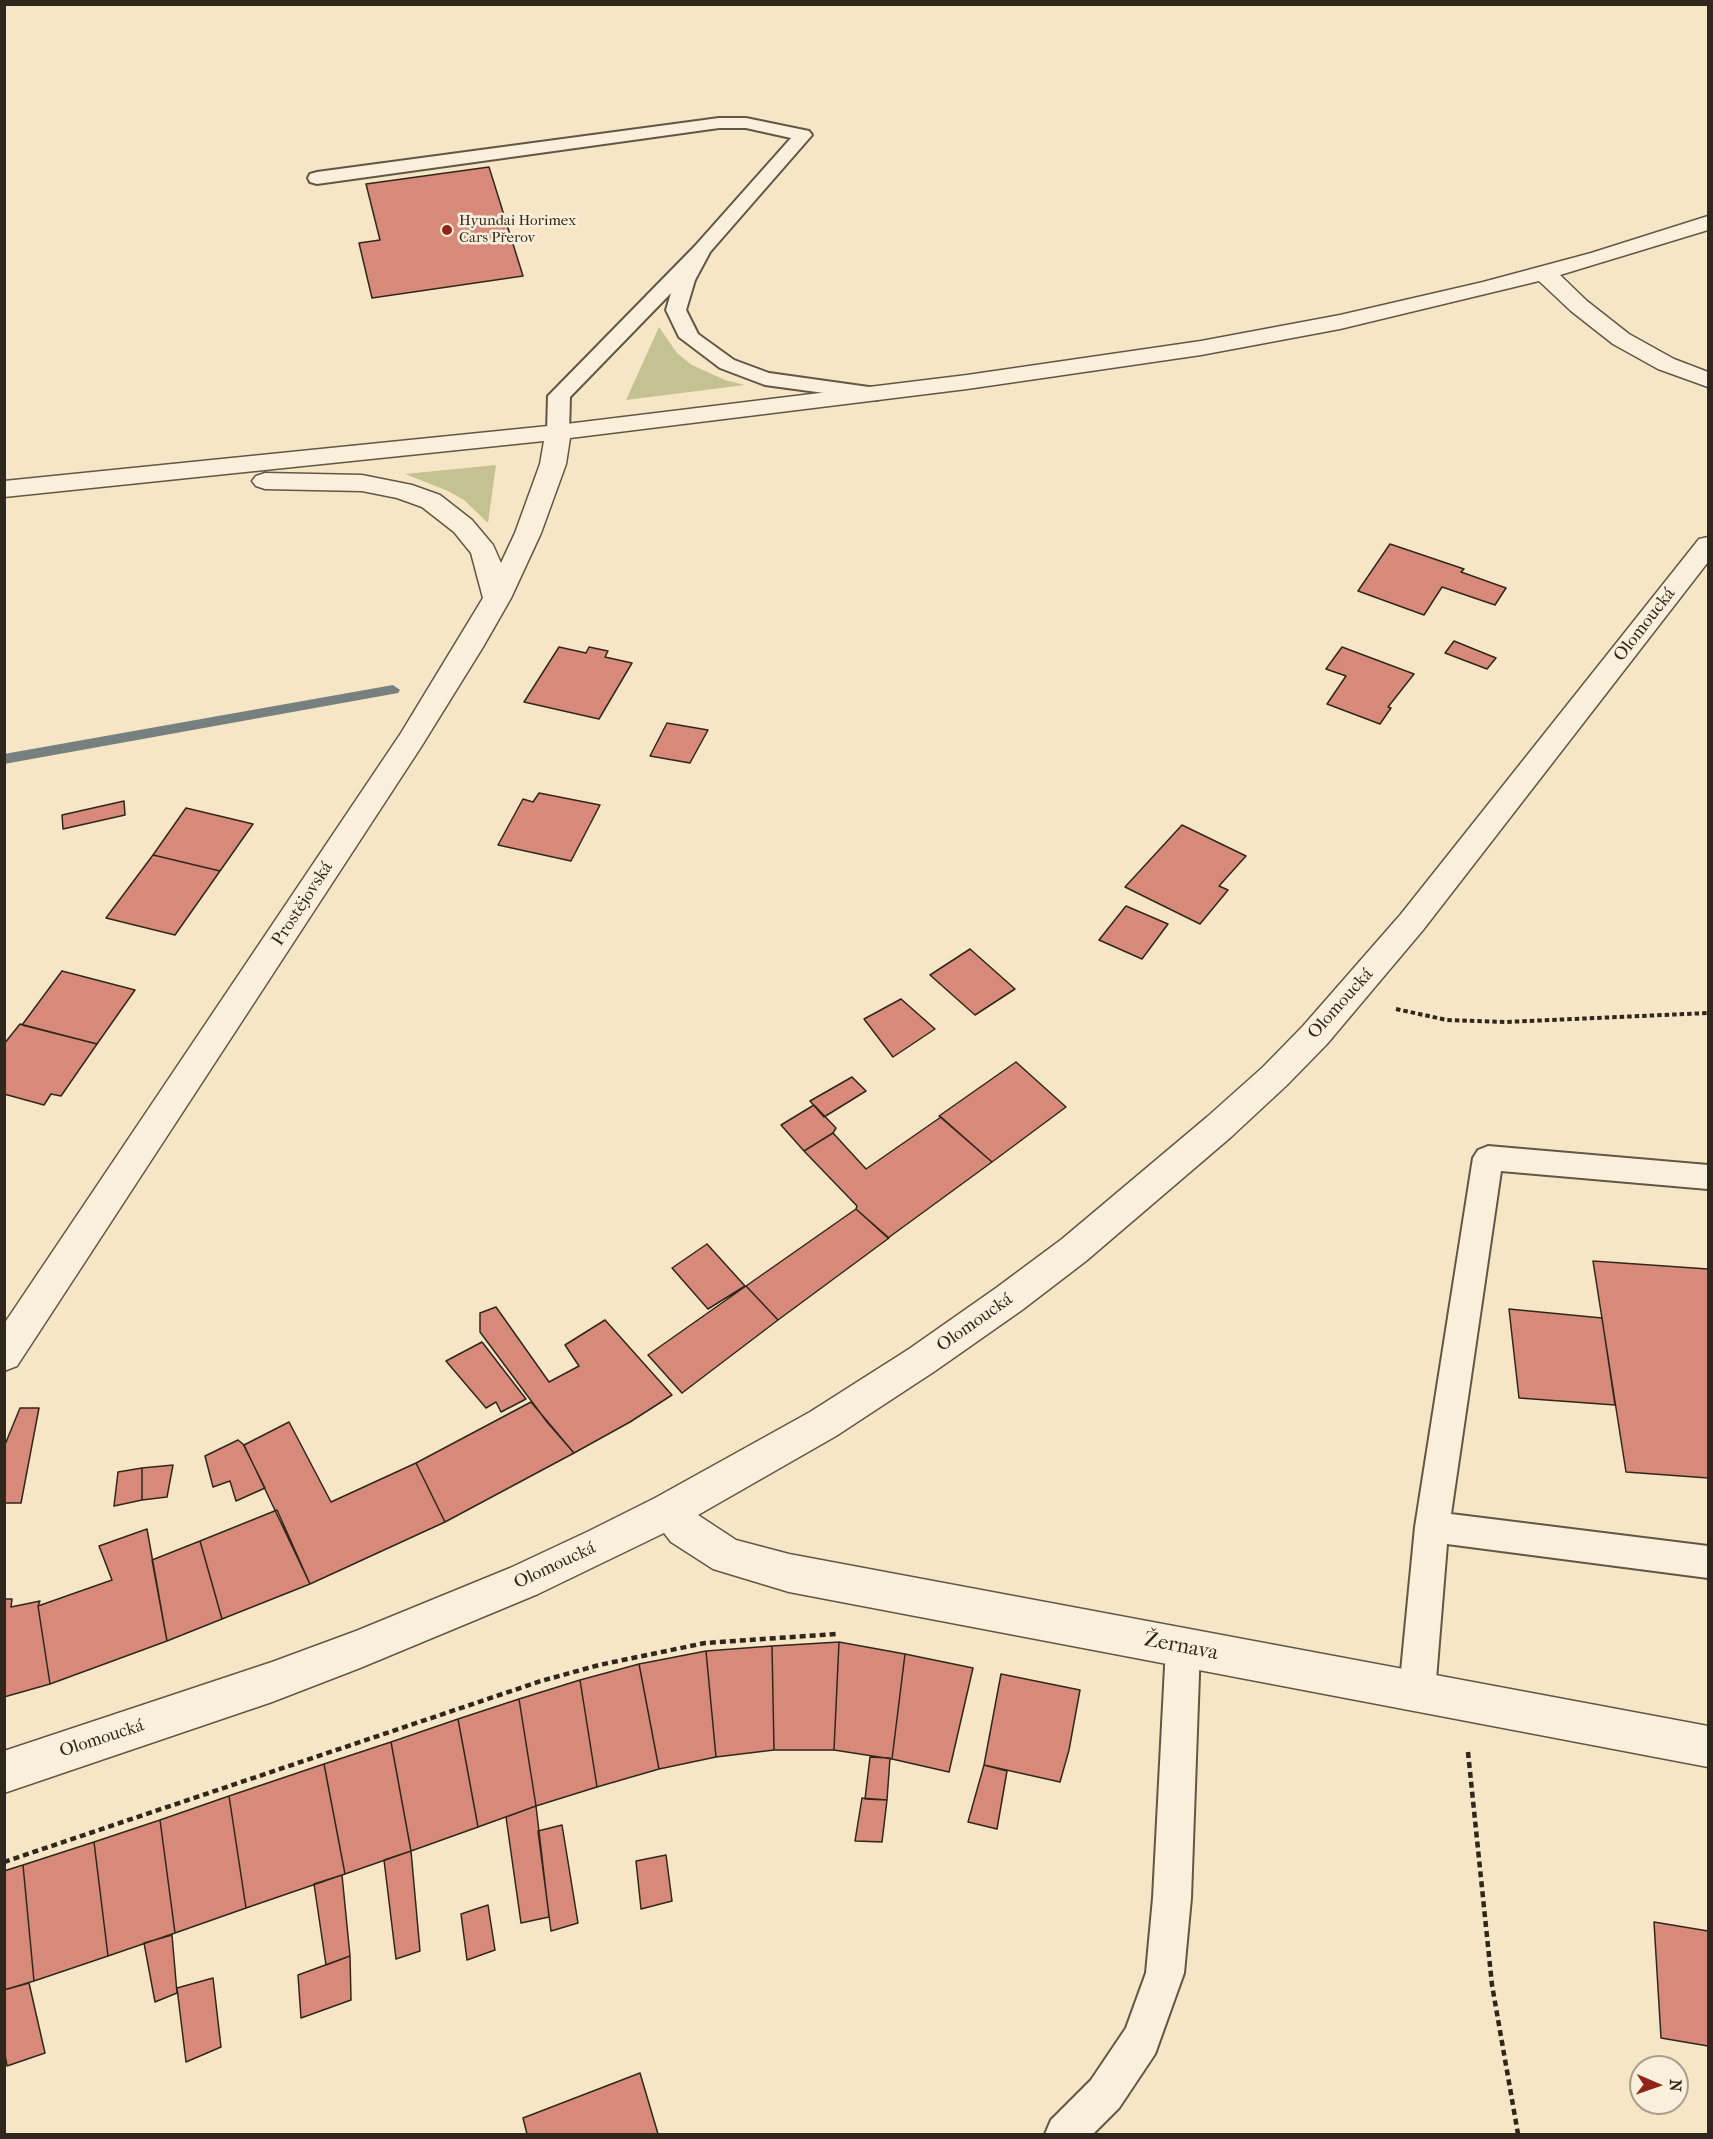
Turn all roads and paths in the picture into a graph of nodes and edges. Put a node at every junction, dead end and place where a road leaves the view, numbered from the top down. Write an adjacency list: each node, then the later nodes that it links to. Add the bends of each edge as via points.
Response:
1 (317, 178): 3 (lane, via 719,123 746,123 803,135)
2 (1708, 223): 4 (street)
3 (702, 250): 6 (lane, via 684,280 676,310 688,337 727,364 765,379); 7 (lane, via 559,396)
4 (1544, 273): 5 (street, via 1621,339 1666,364); 6 (street, via 1434,301 1201,348)
5 (1708, 380)
6 (876, 394): 7 (street)
7 (558, 432): 8 (street); 11 (street, Prostějovská, via 544,492)
8 (114, 479): 9 (street); 11 (street, via 335,482 404,491 431,501 475,538 491,568)
9 (4, 489)
10 (1708, 545): 12 (street, Olomoucká, via 1412,922)
11 (496, 598): 15 (street, Prostějovská, via 411,740)
12 (1349, 996): 13 (path, via 1418,1014 1474,1022); 16 (street, Olomoucká, via 1275,1076 1074,1250 922,1360 823,1424)
13 (1708, 1013)
14 (1708, 1177): 17 (lane, via 1488,1158)
15 (4, 1355)
16 (669, 1511): 20 (street, Žernava, via 706,1545 752,1564); 24 (street, Olomoucká, via 524,1581 360,1649)
17 (1432, 1527): 18 (lane); 21 (lane)
18 (1708, 1562)
19 (839, 1634): 25 (path, via 705,1643 587,1668)
20 (1183, 1647): 21 (street, Žernava); 26 (lane, via 1165,1973 1141,2040 1105,2094)
21 (1417, 1692): 22 (street, Žernava)
22 (1464, 1700): 23 (street, Žernava); 27 (path, via 1492,1985)
23 (1708, 1747)
24 (4, 1772)
25 (4, 1862)
26 (1065, 2134)
27 (1518, 2134)

